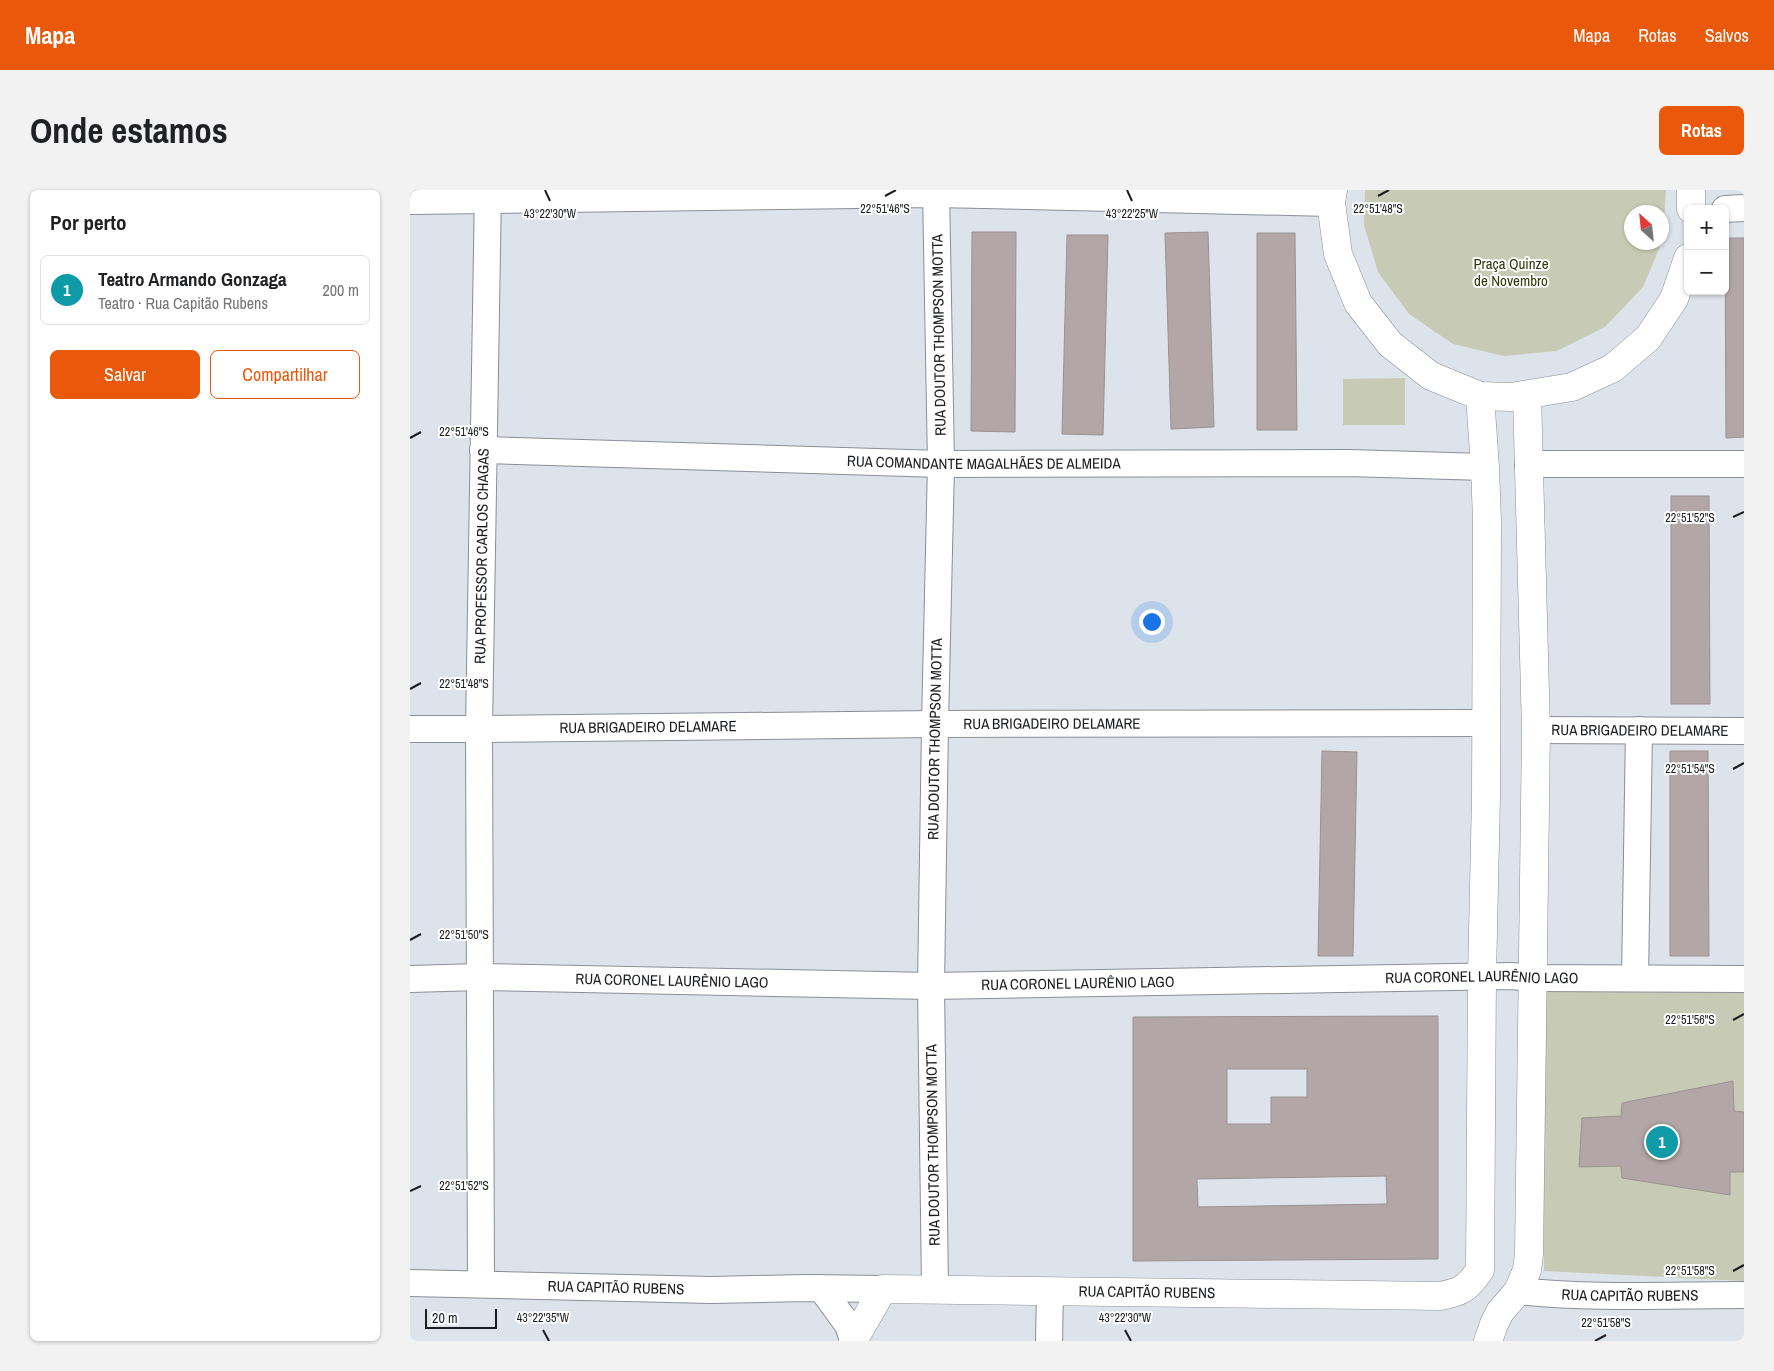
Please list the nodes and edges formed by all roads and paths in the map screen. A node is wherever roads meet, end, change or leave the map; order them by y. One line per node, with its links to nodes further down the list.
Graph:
1 (1691, 190): 6 (main road)
2 (936, 192): 3 (street); 4 (street); 13 (street, RUA DOUTOR THOMPSON MOTTA)
3 (489, 195): 5 (street); 12 (street, RUA PROFESSOR CARLOS CHAGAS)
4 (1332, 196): 11 (main road)
5 (410, 201)
6 (1691, 205)
7 (1744, 208): 8 (street)
8 (1729, 209)
9 (1684, 270): 10 (main road)
10 (1527, 395): 11 (main road); 14 (main road)
11 (1480, 396): 16 (main road)
12 (483, 450): 13 (street, RUA COMANDANTE MAGALHÃES DE ALMEIDA); 20 (street, RUA PROFESSOR CARLOS CHAGAS)
13 (941, 464): 16 (street, RUA COMANDANTE MAGALHÃES DE ALMEIDA); 18 (street, RUA DOUTOR THOMPSON MOTTA)
14 (1528, 464): 15 (street); 21 (main road)
15 (1744, 464)
16 (1486, 467): 17 (main road)
17 (1486, 723): 18 (street, RUA BRIGADEIRO DELAMARE); 25 (main road)
18 (935, 724): 20 (street, RUA BRIGADEIRO DELAMARE); 30 (street, RUA DOUTOR THOMPSON MOTTA)
19 (410, 728): 20 (street, RUA BRIGADEIRO DELAMARE)
20 (479, 730): 24 (street, RUA PROFESSOR CARLOS CHAGAS)
21 (1536, 730): 22 (street, RUA BRIGADEIRO DELAMARE); 26 (main road)
22 (1639, 730): 23 (street, RUA BRIGADEIRO DELAMARE); 27 (street)
23 (1744, 730)
24 (480, 977): 28 (street, RUA CORONEL LAURÊNIO LAGO); 30 (street, RUA CORONEL LAURÊNIO LAGO); 32 (street, RUA PROFESSOR CARLOS CHAGAS)
25 (1482, 977): 26 (street, RUA CORONEL LAURÊNIO LAGO); 30 (street, RUA CORONEL LAURÊNIO LAGO); 36 (main road, RUA CAPITÃO RUBENS)
26 (1532, 978): 27 (street, RUA CORONEL LAURÊNIO LAGO); 37 (main road)
27 (1636, 978): 29 (street, RUA CORONEL LAURÊNIO LAGO)
28 (410, 979)
29 (1744, 979)
30 (931, 986): 35 (street, RUA DOUTOR THOMPSON MOTTA)
31 (410, 1283): 32 (street, RUA CAPITÃO RUBENS)
32 (481, 1284): 33 (street, RUA CAPITÃO RUBENS)
33 (821, 1288): 34 (street, RUA CAPITÃO RUBENS); 39 (street)
34 (883, 1289): 35 (main road, RUA CAPITÃO RUBENS); 39 (main road)
35 (934, 1289): 36 (main road, RUA CAPITÃO RUBENS)
36 (1050, 1291): 40 (street)
37 (1518, 1291): 38 (street, RUA CAPITÃO RUBENS); 41 (main road)
38 (1744, 1295)
39 (853, 1341)
40 (1049, 1341)
41 (1488, 1341)

